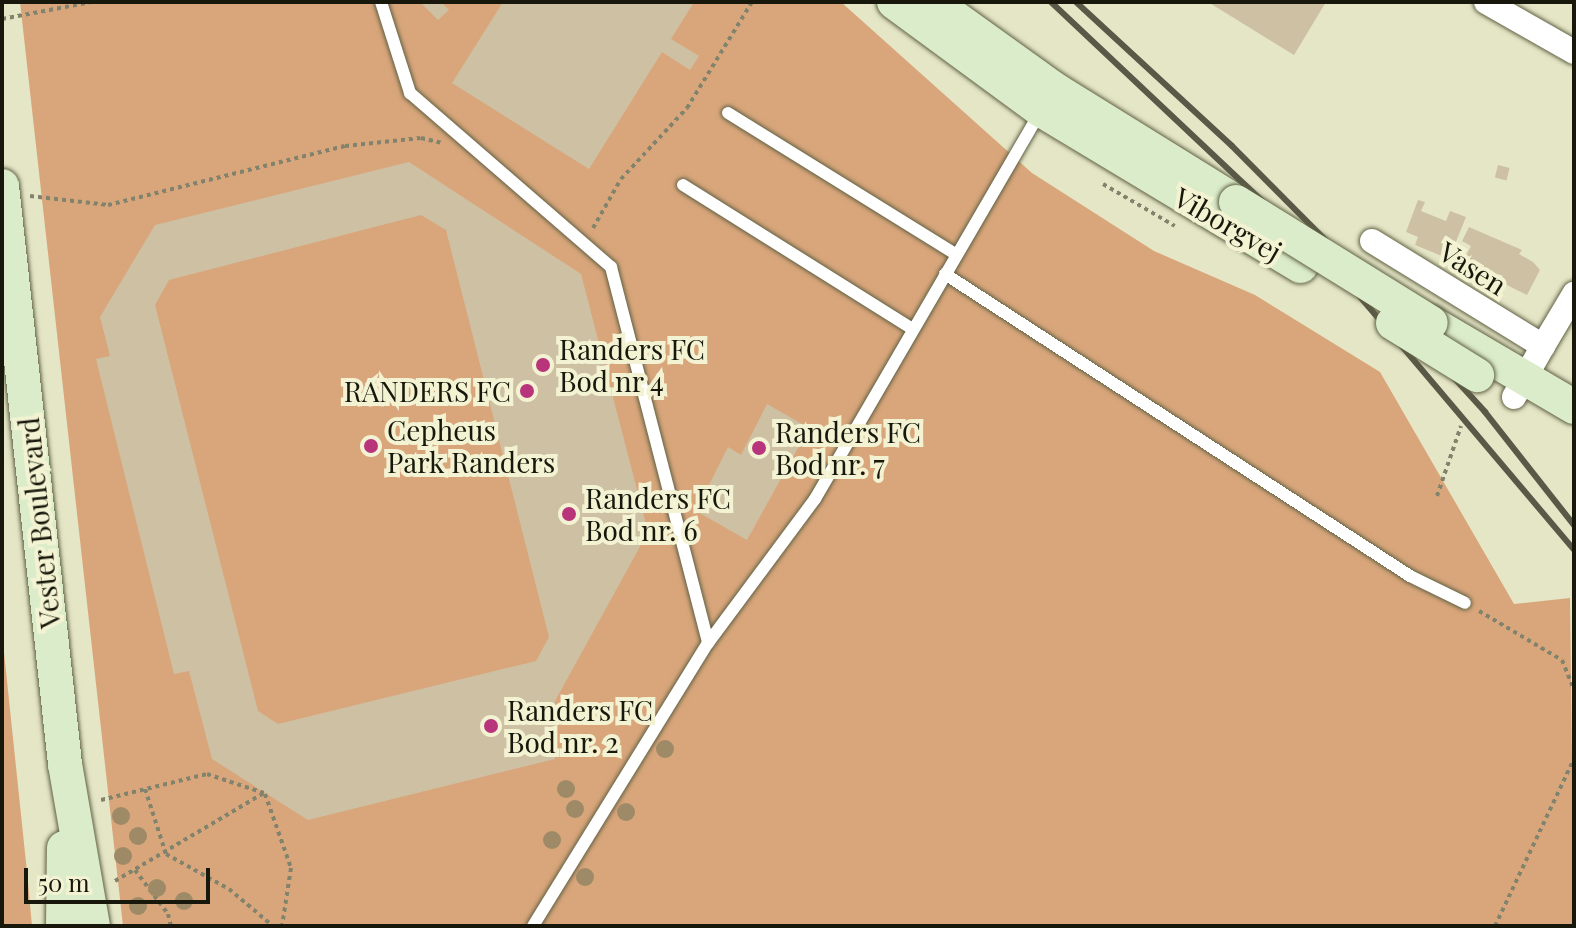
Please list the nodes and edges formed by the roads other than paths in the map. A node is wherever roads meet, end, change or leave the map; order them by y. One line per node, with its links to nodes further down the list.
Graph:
1 (381, 2): 20 (lane)
2 (894, 2): 6 (street, Viborgvej)
3 (933, 2): 6 (street, Viborgvej)
4 (1486, 2): 5 (street)
5 (1574, 52)
6 (1048, 100): 11 (lane); 16 (street, Viborgvej, bridge); 16 (street, Viborgvej, bridge)
7 (728, 113): 11 (lane)
8 (683, 185): 14 (lane)
9 (3, 202): 21 (street, Vester Boulevard)
10 (1372, 241): 15 (street, Vasen)
11 (957, 255): 12 (lane)
12 (945, 274): 14 (lane); 19 (lane)
13 (1574, 294): 15 (street)
14 (913, 329): 20 (lane)
15 (1543, 346): 16 (street)
16 (1519, 388): 17 (street, Viborgvej); 18 (street, Viborgvej)
17 (1574, 407)
18 (1574, 429)
19 (1465, 603)
20 (708, 643): 24 (lane)
21 (65, 764): 22 (street, Vester Boulevard); 23 (street, Vester Boulevard)
22 (63, 926)
23 (93, 926)
24 (533, 926)

